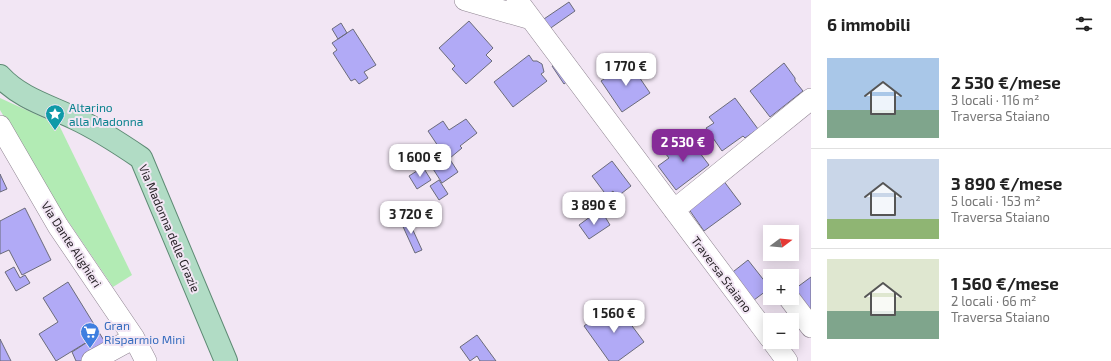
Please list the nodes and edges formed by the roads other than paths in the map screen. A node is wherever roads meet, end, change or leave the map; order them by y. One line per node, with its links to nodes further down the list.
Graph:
1 (465, 0): 3 (street)
2 (517, 0): 3 (street, Traversa Staiano)
3 (531, 19): 7 (street, Traversa Staiano)
4 (0, 76): 15 (main road, Via Madonna delle Grazie)
5 (811, 99): 7 (street)
6 (0, 126): 11 (street, Via Dante Alighieri)
7 (674, 210): 10 (street, Traversa Staiano)
8 (794, 305): 9 (street)
9 (811, 327)
10 (763, 329)
11 (134, 338): 13 (street); 14 (street, Via Dante Alighieri)
12 (778, 349): 16 (street)
13 (92, 361)
14 (146, 361)
15 (226, 361)
16 (787, 361)

